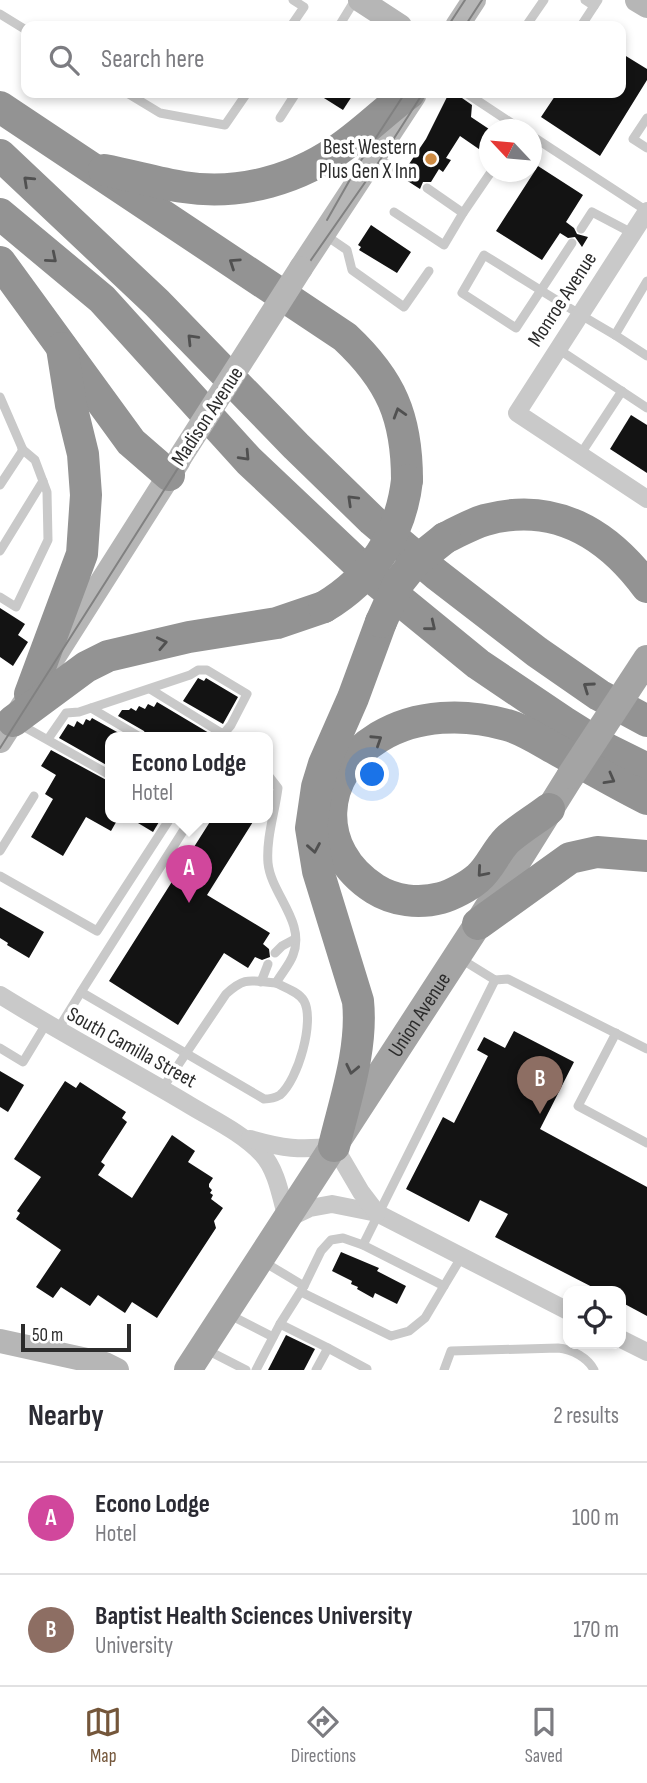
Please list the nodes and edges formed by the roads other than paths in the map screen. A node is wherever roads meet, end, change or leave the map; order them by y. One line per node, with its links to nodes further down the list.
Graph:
1 (293, 0): 10 (lane)
2 (358, 0): 11 (lane); 12 (street)
3 (474, 0): 13 (street)
4 (544, 0): 14 (lane)
5 (585, 0): 7 (lane)
6 (637, 0): 8 (street)
7 (596, 3): 15 (lane)
8 (647, 6)
9 (0, 14): 16 (lane)
10 (294, 21)
11 (342, 21)
12 (392, 21)
13 (460, 21)
14 (529, 21)
15 (585, 21)
16 (21, 27)
17 (135, 98): 18 (lane)
18 (244, 98)
19 (293, 98): 24 (lane)
20 (403, 98): 31 (highway)
21 (412, 98): 30 (street, Madison Avenue)
22 (474, 98): 26 (lane)
23 (0, 107): 31 (highway)
24 (280, 118)
25 (647, 118): 28 (lane)
26 (505, 119)
27 (542, 143): 35 (lane)
28 (647, 148)
29 (0, 155): 68 (highway, one-way to 29)
30 (374, 157): 32 (lane); 41 (street, Madison Avenue)
31 (89, 167): 69 (highway, one-way to 31, bridge)
32 (404, 173)
33 (484, 182): 37 (lane)
34 (427, 188): 37 (lane)
35 (647, 211): 40 (street, Monroe Avenue)
36 (394, 212): 37 (lane)
37 (463, 213)
38 (0, 215): 74 (highway, one-way to 74)
39 (581, 229): 40 (lane)
40 (632, 233): 47 (street, Monroe Avenue)
41 (324, 234): 44 (lane); 57 (street, Madison Avenue, bridge)
42 (572, 243): 46 (lane)
43 (0, 262): 49 (highway)
44 (429, 271)
45 (647, 281): 48 (lane)
46 (541, 290): 46 (lane); 47 (lane)
47 (579, 315): 48 (lane); 50 (street, Monroe Avenue)
48 (615, 335): 51 (lane)
49 (62, 348): 57 (highway); 66 (highway)
50 (558, 349): 52 (lane); 56 (street, Monroe Avenue)
51 (647, 356)
52 (622, 391): 54 (lane); 56 (lane)
53 (0, 397): 55 (lane)
54 (647, 408)
55 (22, 449): 58 (lane); 59 (lane)
56 (580, 455): 60 (street)
57 (175, 466): 66 (street, Madison Avenue)
58 (43, 481): 61 (lane); 63 (lane)
59 (0, 485)
60 (647, 499)
61 (0, 551)
62 (647, 587): 105 (highway, one-way to 105, bridge)
63 (0, 597)
64 (647, 659): 79 (main road, Union Avenue, bridge)
65 (150, 689): 67 (lane); 71 (lane); 72 (lane)
66 (30, 694): 69 (street, Madison Avenue)
67 (91, 708): 70 (lane); 73 (lane)
68 (647, 721)
69 (4, 732): 73 (lane)
70 (132, 732)
71 (217, 732)
72 (224, 732)
73 (48, 739): 75 (lane)
74 (647, 769)
75 (105, 772)
76 (273, 782): 80 (lane)
77 (33, 796): 84 (lane)
78 (647, 799): 79 (highway, one-way to 78)
79 (550, 809): 87 (main road, Union Avenue)
80 (273, 818)
81 (167, 823): 86 (lane)
82 (188, 823): 95 (lane)
83 (272, 823): 88 (lane)
84 (0, 851)
85 (647, 856): 87 (highway)
86 (0, 876)
87 (478, 924): 90 (main road, Union Avenue)
88 (295, 939): 89 (lane); 94 (lane)
89 (275, 953)
90 (456, 957): 92 (lane); 105 (main road, Union Avenue)
91 (268, 964): 93 (lane)
92 (495, 980): 98 (lane); 106 (lane)
93 (261, 982): 94 (lane); 101 (lane)
94 (276, 983): 101 (lane)
95 (81, 992): 97 (lane); 101 (lane)
96 (0, 995): 97 (street, South Camilla Street)
97 (52, 1028): 99 (lane); 102 (street, South Camilla Street)
98 (616, 1033): 100 (lane); 104 (lane)
99 (0, 1048)
100 (647, 1049)
101 (185, 1054): 102 (lane)
102 (162, 1089): 103 (street, South Camilla Street)
103 (243, 1137): 105 (street, South Camilla Street); 107 (street, South Camilla Street)
104 (647, 1143)
105 (334, 1146): 106 (street); 107 (main road, Union Avenue)
106 (377, 1213): 107 (street); 108 (lane); 109 (street)
107 (287, 1219): 110 (main road, Union Avenue)
108 (363, 1245): 111 (lane); 112 (lane)
109 (462, 1256): 111 (lane); 113 (street)
110 (259, 1259): 112 (lane); 114 (main road, Union Avenue)
111 (444, 1286): 112 (lane)
112 (303, 1289): 115 (lane)
113 (563, 1308)
114 (225, 1312): 116 (lane); 121 (main road, Union Avenue)
115 (280, 1324): 116 (lane); 119 (lane)
116 (273, 1337): 125 (lane)
117 (0, 1341): 123 (street)
118 (626, 1342): 120 (street)
119 (328, 1348): 122 (lane); 126 (lane)
120 (647, 1352)
121 (195, 1359): 124 (lane)
122 (367, 1369)
123 (117, 1370)
124 (246, 1370)
125 (256, 1370)
126 (316, 1370)
127 (444, 1370): 128 (lane)
128 (594, 1370)

